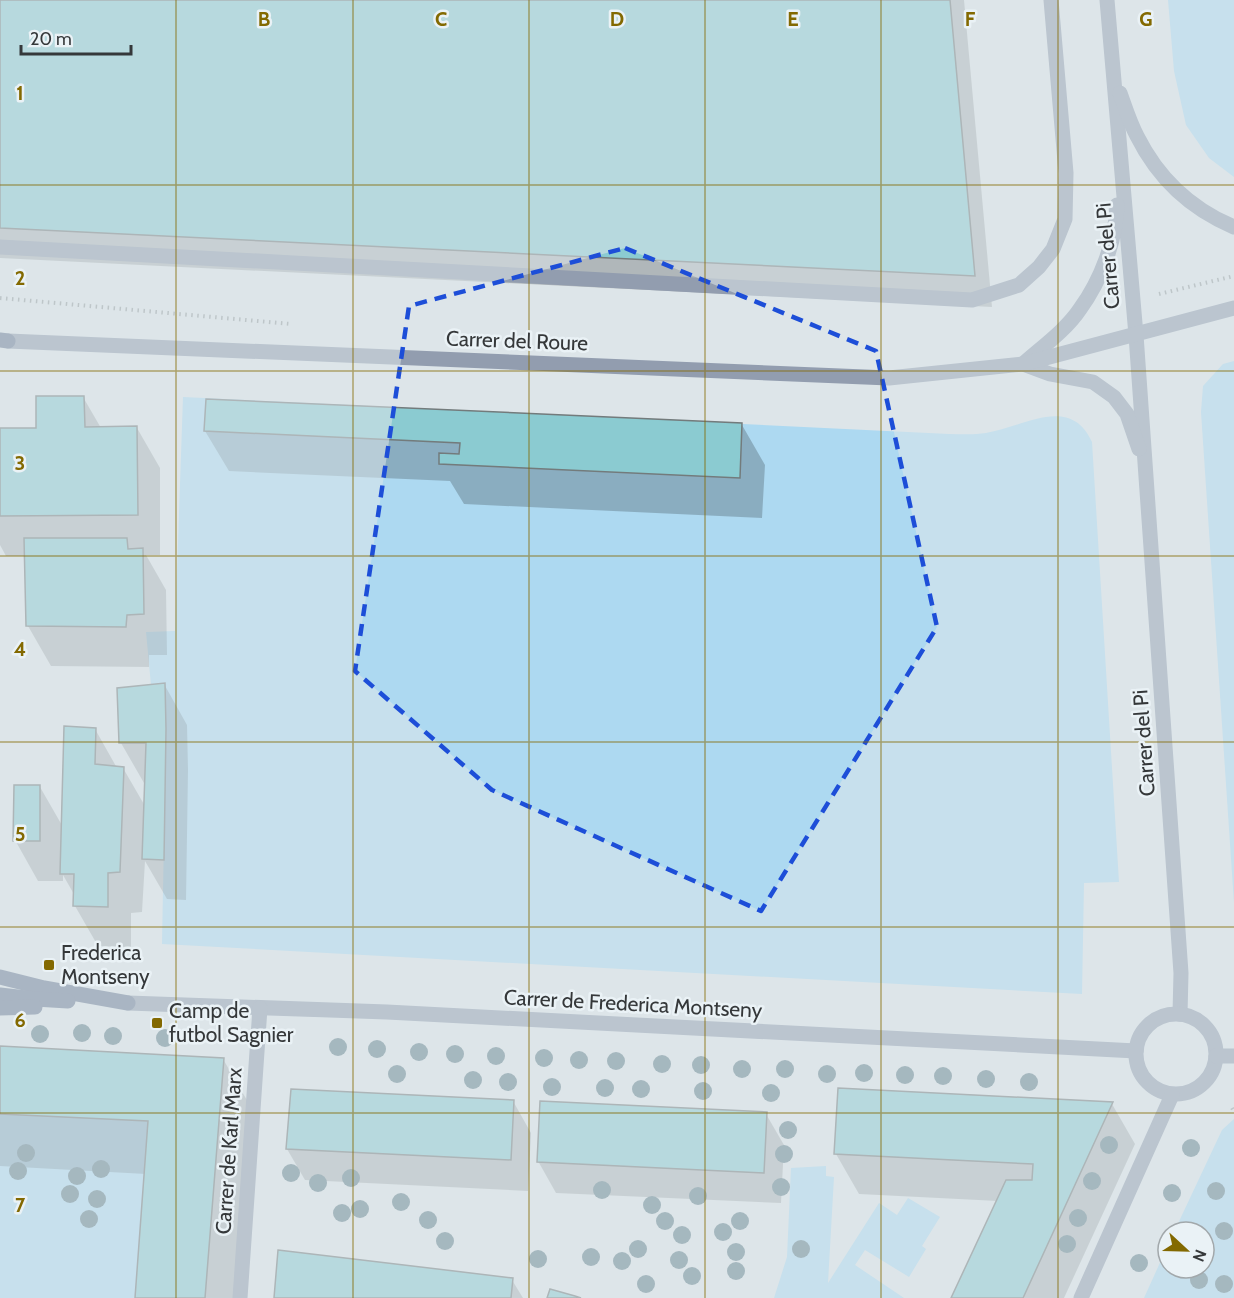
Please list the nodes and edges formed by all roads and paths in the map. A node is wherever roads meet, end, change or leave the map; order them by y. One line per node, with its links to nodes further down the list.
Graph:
1 (1051, 0): 6 (street)
2 (1107, 0): 3 (street, Carrer del Pi)
3 (1113, 74): 4 (street, Carrer del Pi); 5 (street, Carrer del Pi)
4 (1119, 148): 9 (street, Carrer del Pi); 14 (street)
5 (1234, 227)
6 (0, 247)
7 (1234, 276): 9 (path)
8 (0, 298): 11 (path)
9 (1133, 300): 12 (street, Carrer del Pi)
10 (1234, 308): 12 (street, Carrer del Roure)
11 (299, 324)
12 (1136, 335): 14 (street, Carrer del Roure); 15 (street, Carrer del Pi)
13 (4, 340): 14 (street, Carrer del Roure)
14 (1023, 364): 15 (street, Carrer del Pi)
15 (1146, 469): 21 (street, Carrer del Pi)
16 (0, 977): 18 (main road)
17 (0, 994): 18 (main road)
18 (128, 1003): 19 (main road); 20 (street, Carrer de Frederica Montseny)
19 (0, 1008)
20 (260, 1008): 22 (street, Carrer de Frederica Montseny); 26 (street, Carrer de Karl Marx)
21 (1180, 1014): 22 (street); 23 (street)
22 (1136, 1051): 25 (street)
23 (1216, 1056): 24 (street); 25 (street)
24 (1234, 1056)
25 (1172, 1095): 27 (street)
26 (240, 1298)
27 (1081, 1298)

